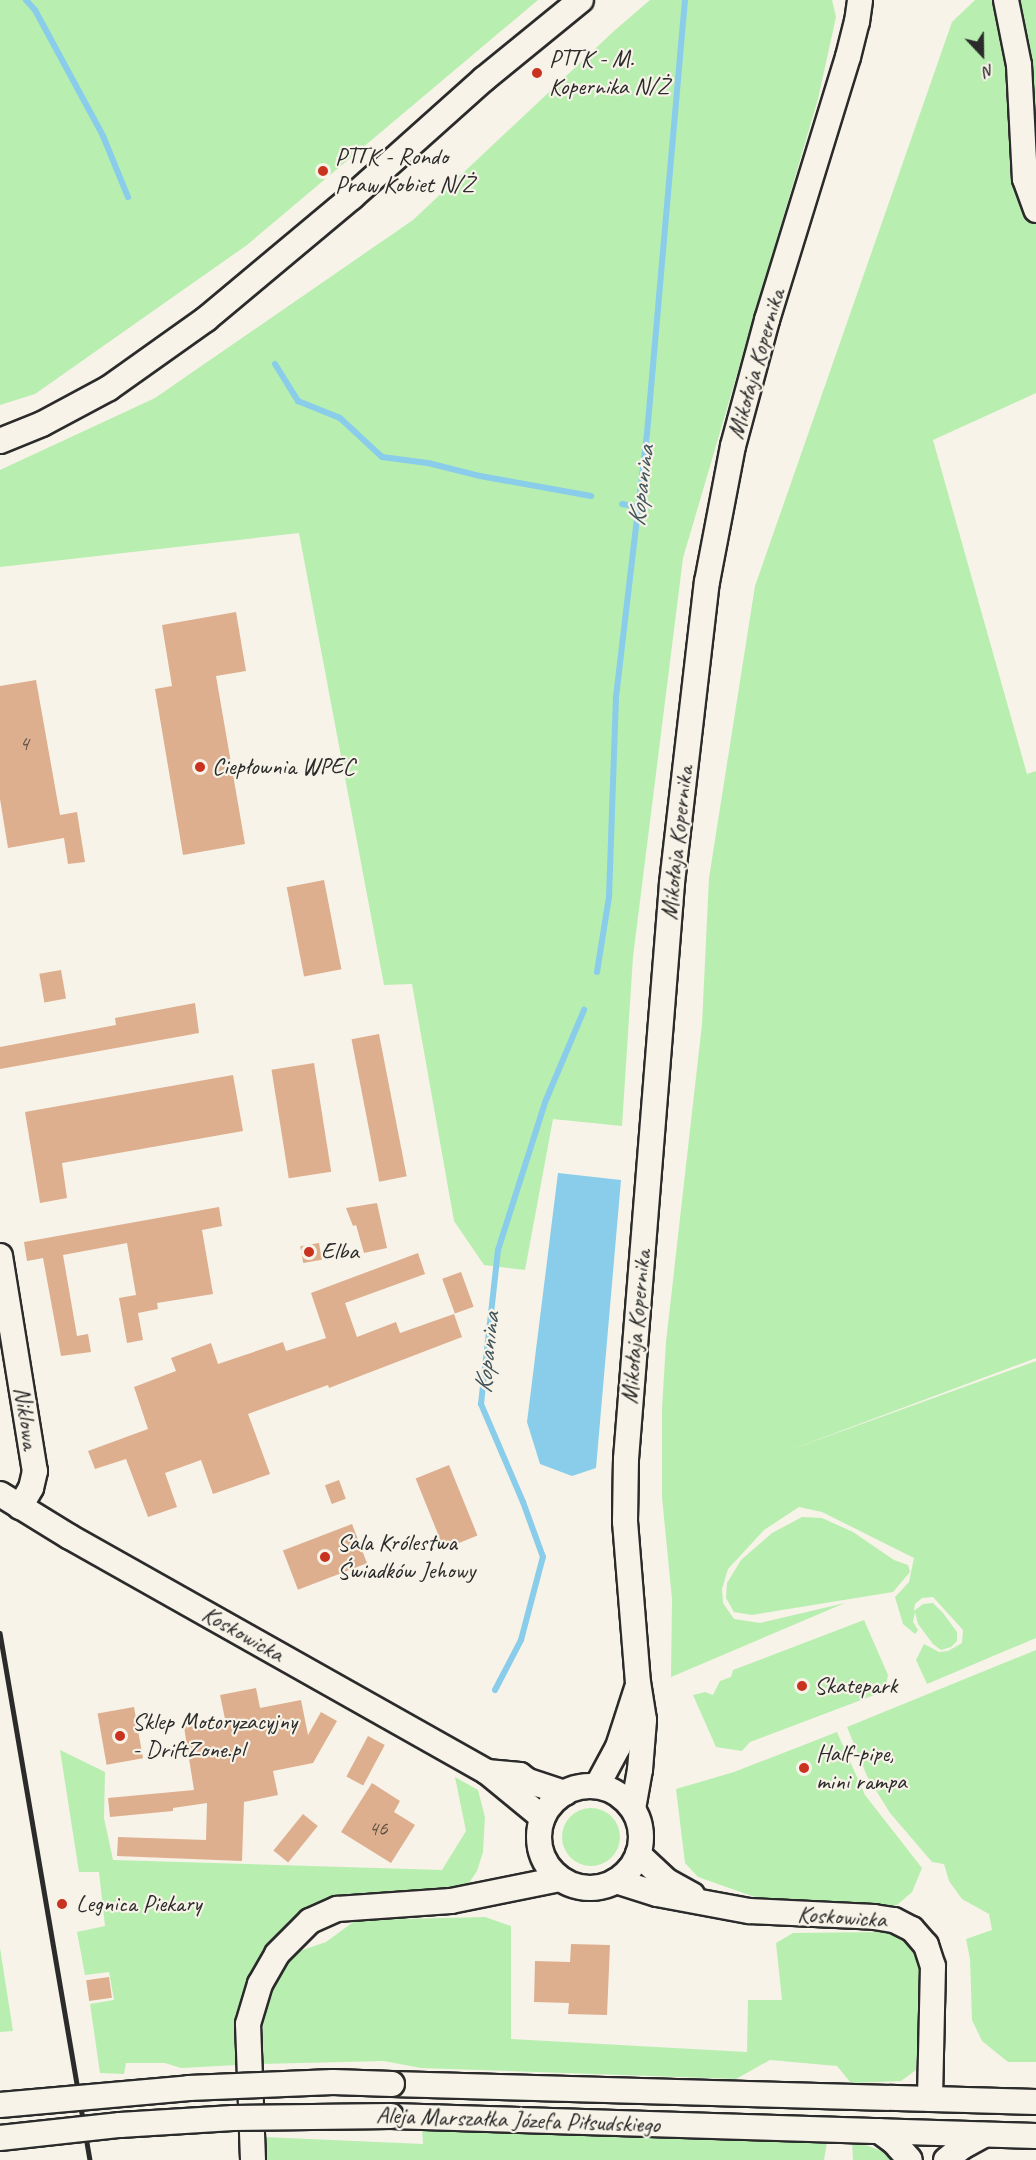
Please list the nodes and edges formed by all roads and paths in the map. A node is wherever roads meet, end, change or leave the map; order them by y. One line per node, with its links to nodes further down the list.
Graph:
1 (581, 0): 6 (street)
2 (876, 0): 4 (street, Mikołaja Kopernika)
3 (1004, 2): 5 (street)
4 (858, 11): 10 (street, Mikołaja Kopernika)
5 (1036, 210)
6 (0, 441)
7 (0, 1256): 9 (street, Niklowa)
8 (0, 1494): 9 (street, Koskowicka)
9 (20, 1507): 11 (street, Koskowicka)
10 (638, 1683): 12 (street, Mikołaja Kopernika); 14 (street, Mikołaja Kopernika)
11 (487, 1772): 13 (street, Koskowicka); 15 (street, Koskowicka)
12 (597, 1786): 13 (street); 14 (street)
13 (565, 1793): 15 (street)
14 (633, 1809): 17 (street)
15 (543, 1818): 16 (street)
16 (541, 1851): 18 (street); 20 (street)
17 (638, 1854): 19 (street); 21 (street, Koskowicka)
18 (560, 1879): 19 (street); 20 (street)
19 (616, 1881): 21 (street, Koskowicka)
20 (473, 1897): 29 (street)
21 (702, 1900): 22 (street, Koskowicka)
22 (930, 2099): 23 (street, Aleja Marszałka Józefa Piłsudskiego); 24 (street, Aleja Marszałka Józefa Piłsudskiego, bridge)
23 (1036, 2102)
24 (0, 2105)
25 (879, 2131): 26 (street, Aleja Marszałka Józefa Piłsudskiego); 28 (street, Aleja Marszałka Józefa Piłsudskiego, bridge); 30 (street)
26 (984, 2135): 27 (street, Aleja Marszałka Józefa Piłsudskiego); 31 (street)
27 (1036, 2136)
28 (0, 2138)
29 (253, 2160)
30 (910, 2160)
31 (946, 2160)

